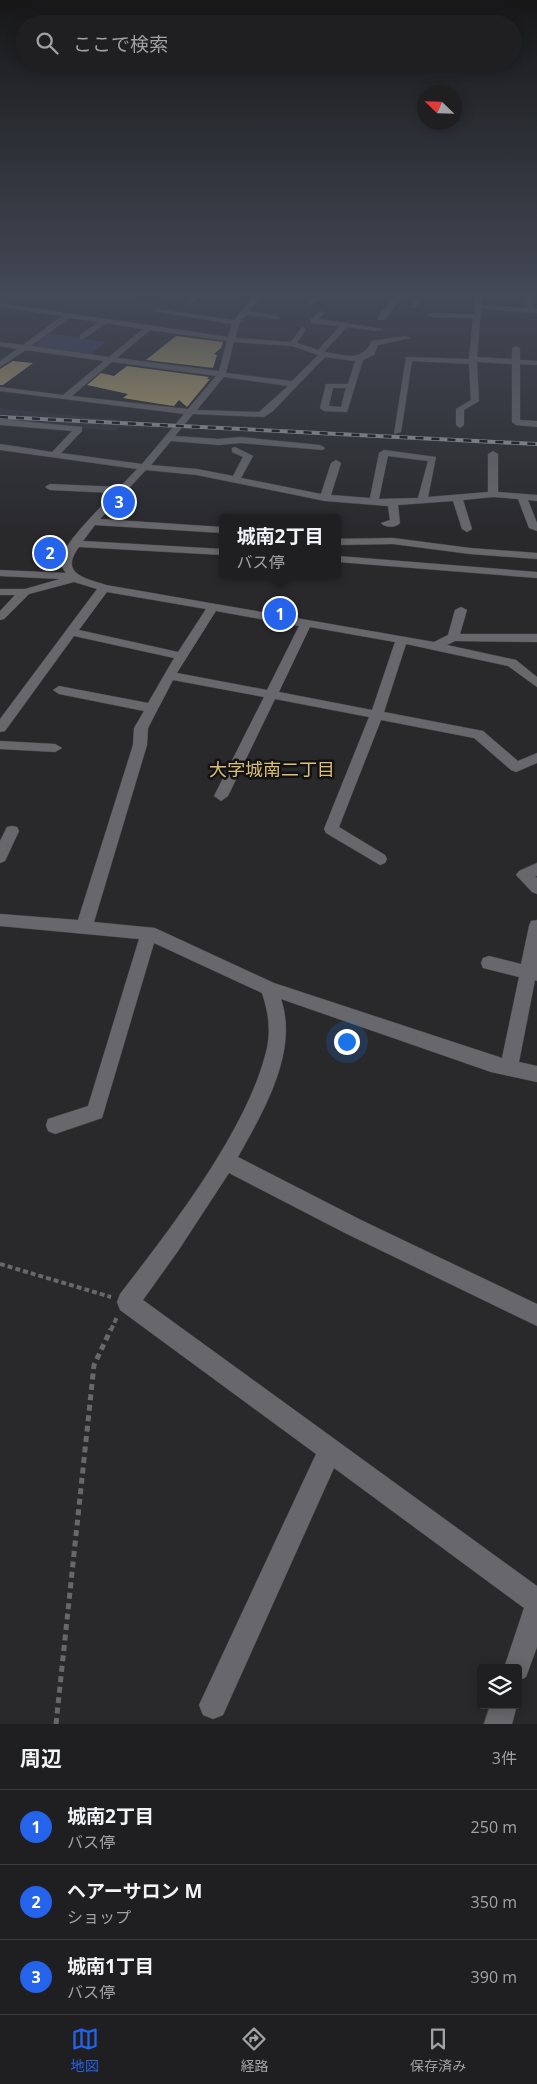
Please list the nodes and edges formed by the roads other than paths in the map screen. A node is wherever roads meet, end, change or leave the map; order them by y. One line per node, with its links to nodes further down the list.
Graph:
1 (94, 373): 12 (street)
2 (218, 373): 8 (street)
3 (303, 373): 9 (street)
4 (355, 373): 10 (street)
5 (407, 373): 17 (street)
6 (474, 373): 16 (street)
7 (515, 373): 15 (street)
8 (222, 374): 9 (street); 13 (street)
9 (293, 384): 13 (street)
10 (351, 386)
11 (0, 389): 12 (street)
12 (65, 397): 13 (street)
13 (191, 412): 18 (street)
14 (0, 422): 23 (street)
15 (537, 424)
16 (460, 425)
17 (397, 432)
18 (170, 438): 20 (street); 25 (street)
19 (0, 447): 23 (street)
20 (320, 448)
21 (235, 450): 26 (street)
22 (493, 454): 29 (street)
23 (54, 455): 25 (street)
24 (336, 463): 32 (street)
25 (144, 467): 26 (street); 28 (street)
26 (236, 479): 32 (street)
27 (50, 487): 28 (street)
28 (123, 490): 37 (street)
29 (493, 494): 30 (street); 31 (street)
30 (458, 497): 34 (street); 40 (street)
31 (522, 497): 33 (street); 39 (street)
32 (324, 498): 35 (street)
33 (537, 498)
34 (422, 501): 35 (street); 36 (street)
35 (374, 502): 36 (street)
36 (393, 503): 38 (street)
37 (92, 522): 41 (street); 43 (street)
38 (386, 523)
39 (537, 528)
40 (466, 529)
41 (219, 530)
42 (341, 542): 45 (street)
43 (75, 544): 44 (street); 49 (street)
44 (219, 552)
45 (537, 556)
46 (341, 559): 48 (street)
47 (0, 573): 49 (street)
48 (537, 575)
49 (74, 578): 50 (street); 52 (street)
50 (104, 588): 53 (street); 57 (street)
51 (0, 592): 52 (street)
52 (25, 592): 55 (street)
53 (213, 607): 56 (street); 62 (street)
54 (461, 610): 58 (street)
55 (0, 617)
56 (306, 624): 60 (street); 66 (street)
57 (71, 632): 62 (street); 69 (street)
58 (453, 637): 59 (street); 61 (street)
59 (537, 638)
60 (401, 641): 61 (street); 68 (street)
61 (436, 646): 64 (street)
62 (182, 656): 63 (street)
63 (169, 675): 66 (street); 67 (street)
64 (537, 683)
65 (59, 690): 67 (street)
66 (271, 695): 68 (street); 73 (street)
67 (150, 708): 81 (street)
68 (376, 716): 72 (street); 76 (street)
69 (0, 728)
70 (0, 745): 71 (street)
71 (54, 748)
72 (537, 758)
73 (221, 796)
74 (12, 831): 75 (street)
75 (0, 857)
76 (380, 859)
77 (537, 869): 78 (street)
78 (537, 888)
79 (0, 920): 81 (street)
80 (537, 926): 84 (street)
81 (84, 928): 82 (street)
82 (149, 933): 85 (street); 88 (street)
83 (489, 962): 84 (street)
84 (533, 973): 86 (street)
85 (269, 988): 86 (street); 89 (street)
86 (510, 1067): 87 (street)
87 (537, 1074)
88 (55, 1125)
89 (226, 1161): 90 (street); 91 (street)
90 (537, 1315)
91 (330, 1450): 92 (street); 95 (street)
92 (537, 1602)
93 (537, 1606): 94 (street)
94 (518, 1664)
95 (213, 1705)
96 (503, 1709): 97 (street)
97 (498, 1724)

